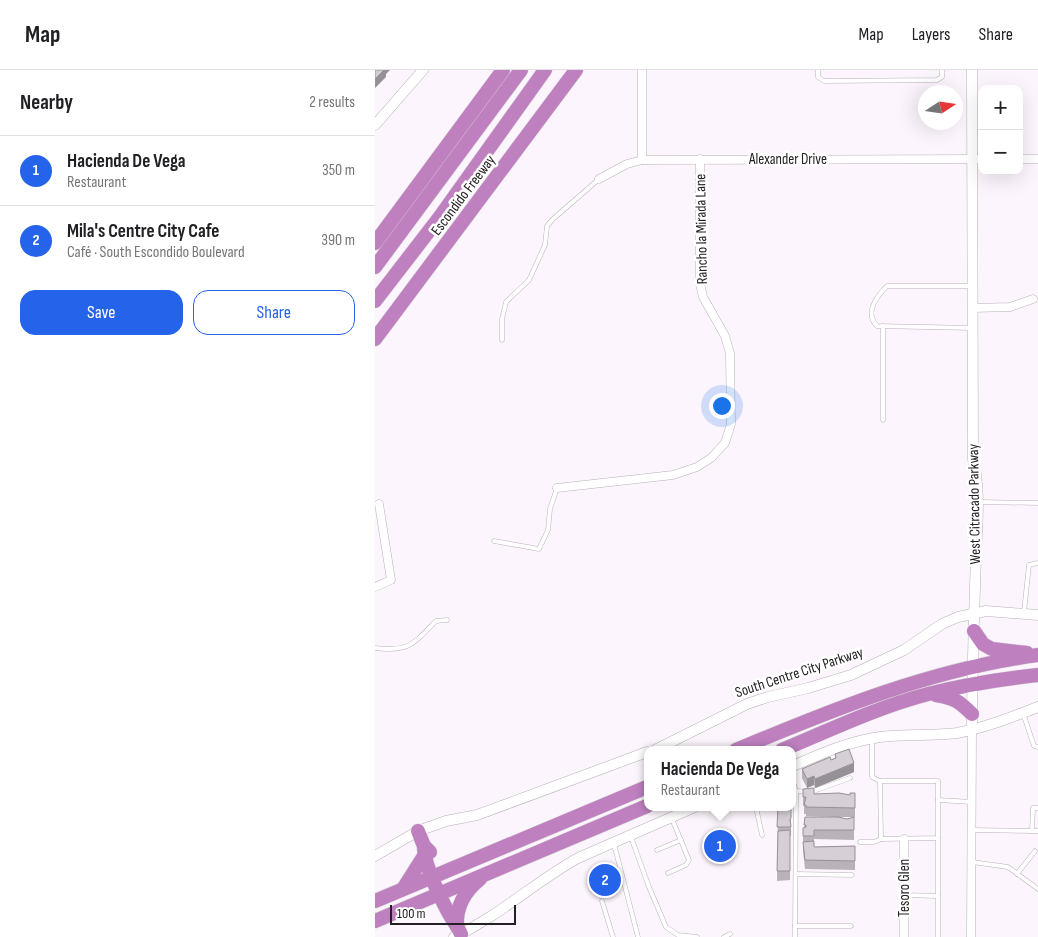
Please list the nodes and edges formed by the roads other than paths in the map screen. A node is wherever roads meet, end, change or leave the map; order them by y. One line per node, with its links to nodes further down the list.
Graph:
1 (423, 70): 10 (street)
2 (503, 70): 17 (highway)
3 (521, 70): 18 (highway)
4 (545, 70): 21 (highway)
5 (576, 70): 25 (highway, Escondido Freeway)
6 (642, 70): 15 (street)
7 (818, 70): 8 (lane)
8 (942, 70)
9 (972, 70): 12 (street, West Citracado Parkway)
10 (375, 125)
11 (700, 158): 12 (street, Alexander Drive); 15 (street, Alexander Drive); 28 (street, Rancho la Mirada Lane)
12 (977, 159): 19 (street, West Citracado Parkway)
13 (1023, 159): 14 (street)
14 (1038, 159)
15 (642, 160): 16 (street, Alexander Drive)
16 (599, 179): 26 (lane)
17 (375, 243)
18 (375, 267)
19 (973, 286): 22 (street, West Citracado Parkway); 23 (lane)
20 (1033, 299): 22 (street)
21 (375, 301)
22 (973, 308): 24 (street, West Citracado Parkway)
23 (883, 326): 24 (lane); 27 (lane)
24 (973, 328): 29 (street, West Citracado Parkway)
25 (375, 339)
26 (502, 340)
27 (883, 420)
28 (557, 488): 32 (lane)
29 (977, 502): 30 (lane); 35 (street, West Citracado Parkway)
30 (1038, 503)
31 (379, 504): 34 (street)
32 (494, 541)
33 (1038, 562): 36 (lane)
34 (375, 587)
35 (975, 612): 36 (street, South Centre City Parkway); 39 (street, West Citracado Parkway); 51 (street, South Centre City Parkway)
36 (1023, 614): 37 (street, South Centre City Parkway)
37 (1038, 615)
38 (447, 620): 40 (lane)
39 (974, 631): 41 (highway); 42 (street, West Citracado Parkway)
40 (375, 648)
41 (1038, 655): 42 (highway)
42 (972, 667): 44 (street, West Citracado Parkway); 52 (highway)
43 (1038, 674): 44 (highway)
44 (972, 684): 45 (highway); 48 (street, West Citracado Parkway)
45 (927, 694): 48 (highway); 53 (highway)
46 (1038, 707): 47 (street)
47 (1023, 713): 49 (street); 54 (lane)
48 (972, 714): 49 (street, West Citracado Parkway)
49 (972, 729): 50 (street); 62 (street, West Citracado Parkway)
50 (872, 738): 56 (street); 58 (lane)
51 (663, 746)
52 (746, 746)
53 (792, 746)
54 (1038, 747)
55 (644, 753): 71 (street)
56 (796, 765)
57 (850, 778): 60 (lane)
58 (880, 781): 61 (lane); 79 (lane)
59 (644, 787): 91 (highway)
60 (796, 791): 68 (lane)
61 (938, 800): 62 (lane); 76 (lane)
62 (972, 802): 70 (street, West Citracado Parkway)
63 (644, 807): 88 (highway)
64 (1038, 808): 72 (lane)
65 (685, 811): 67 (street)
66 (757, 811): 75 (lane)
67 (671, 817): 74 (street); 78 (lane)
68 (796, 821): 69 (lane); 89 (lane)
69 (805, 822)
70 (972, 830): 72 (lane); 86 (street, West Citracado Parkway)
71 (418, 831): 83 (highway); 85 (street)
72 (1032, 831): 73 (lane)
73 (1038, 831)
74 (630, 834): 80 (street); 107 (lane)
75 (762, 835)
76 (938, 838): 77 (lane); 97 (lane)
77 (904, 839): 79 (lane); 96 (street, Tesoro Glen)
78 (681, 840): 82 (lane); 87 (lane)
79 (881, 840): 81 (lane)
80 (613, 842): 103 (street); 106 (lane)
81 (860, 842)
82 (657, 850)
83 (425, 851): 91 (highway); 93 (highway)
84 (1035, 851): 90 (lane)
85 (375, 856)
86 (972, 862): 90 (lane); 112 (street, West Citracado Parkway)
87 (668, 873)
88 (487, 874): 95 (highway); 103 (highway)
89 (796, 874): 92 (lane); 101 (lane)
90 (1017, 874): 94 (lane)
91 (436, 875): 93 (highway); 95 (highway)
92 (851, 875)
93 (403, 889): 98 (highway)
94 (1038, 889)
95 (443, 892): 100 (highway); 103 (highway)
96 (904, 895): 97 (lane); 110 (street, Tesoro Glen)
97 (938, 896): 111 (lane)
98 (375, 901)
99 (602, 901): 105 (lane)
100 (375, 920)
101 (795, 926): 102 (lane); 109 (lane)
102 (851, 926)
103 (457, 932)
104 (730, 934): 108 (lane)
105 (613, 937)
106 (638, 937)
107 (697, 937)
108 (724, 937)
109 (795, 937)
110 (904, 937)
111 (938, 937)
112 (971, 937)

